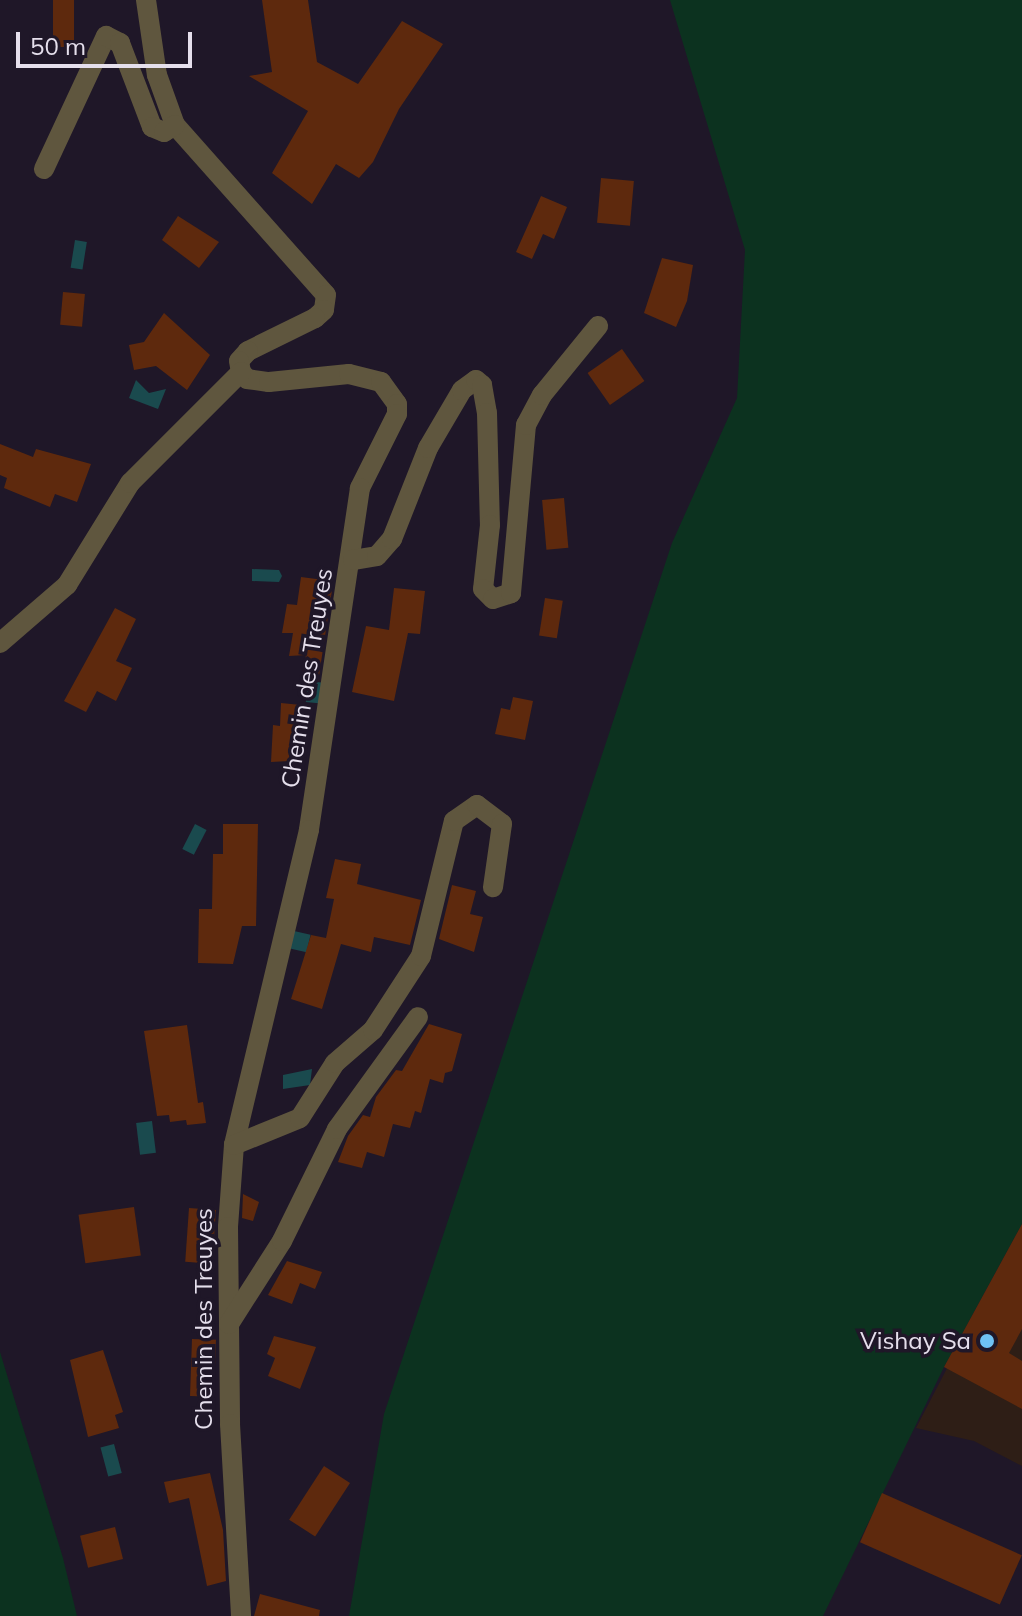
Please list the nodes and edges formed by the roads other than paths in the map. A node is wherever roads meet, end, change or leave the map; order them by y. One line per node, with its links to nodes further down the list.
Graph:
1 (146, 0): 2 (street)
2 (175, 125): 3 (street); 5 (street)
3 (44, 169)
4 (598, 326): 6 (street)
5 (241, 372): 6 (street, Chemin des Treuyes); 7 (street)
6 (353, 560): 10 (street, Chemin des Treuyes)
7 (0, 643)
8 (493, 887): 10 (street)
9 (418, 1017): 11 (street)
10 (234, 1145): 11 (street, Chemin des Treuyes)
11 (229, 1324): 12 (street, Chemin des Treuyes)
12 (241, 1616)

